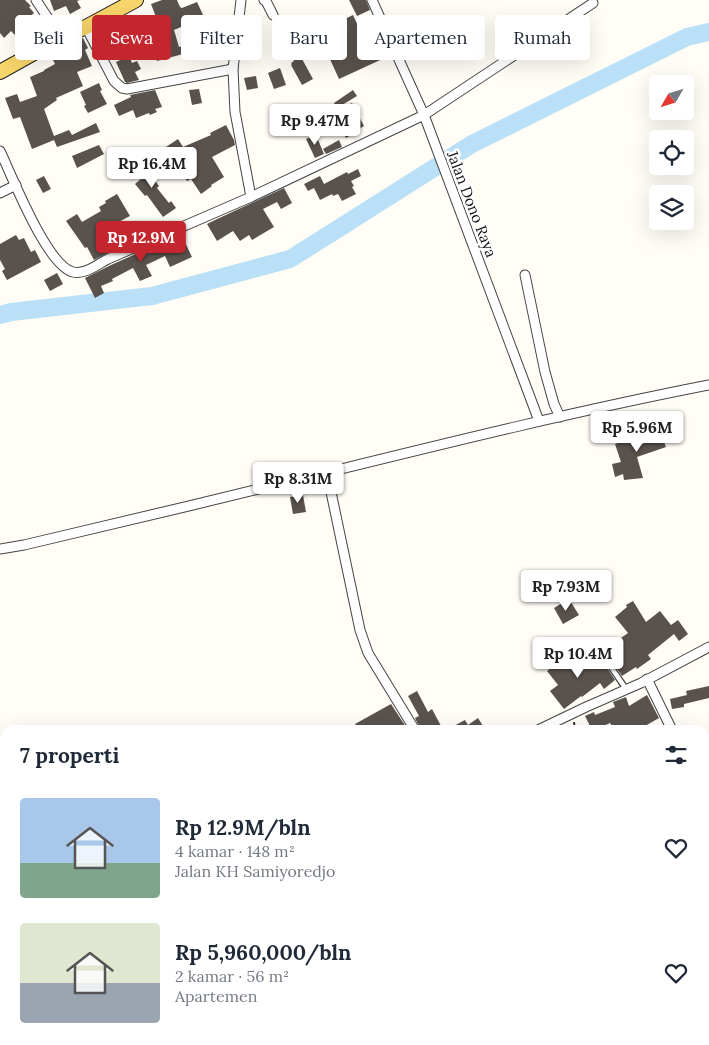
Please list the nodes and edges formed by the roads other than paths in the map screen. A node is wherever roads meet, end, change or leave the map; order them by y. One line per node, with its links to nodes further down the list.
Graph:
1 (36, 0): 7 (street)
2 (136, 0): 9 (main road)
3 (241, 0): 12 (street)
4 (264, 0): 8 (street)
5 (372, 0): 14 (street, Jalan Dono Raya)
6 (593, 3): 14 (street)
7 (46, 15)
8 (273, 15)
9 (86, 27): 10 (main road); 12 (street)
10 (82, 29)
11 (22, 60): 13 (main road)
12 (233, 69): 18 (street)
13 (0, 72)
14 (424, 115): 18 (street); 22 (street, Jalan Dono Raya)
15 (0, 151): 16 (street)
16 (16, 185): 17 (street); 18 (street)
17 (0, 193)
18 (251, 197)
19 (525, 275): 21 (street)
20 (709, 385): 21 (street)
21 (560, 416): 22 (street)
22 (539, 421): 23 (street)
23 (327, 473): 24 (street); 29 (street)
24 (0, 549)
25 (709, 647): 27 (street)
26 (598, 648): 28 (lane)
27 (647, 679): 28 (street); 31 (street)
28 (626, 689): 30 (street)
29 (411, 725)
30 (548, 725)
31 (670, 725)

